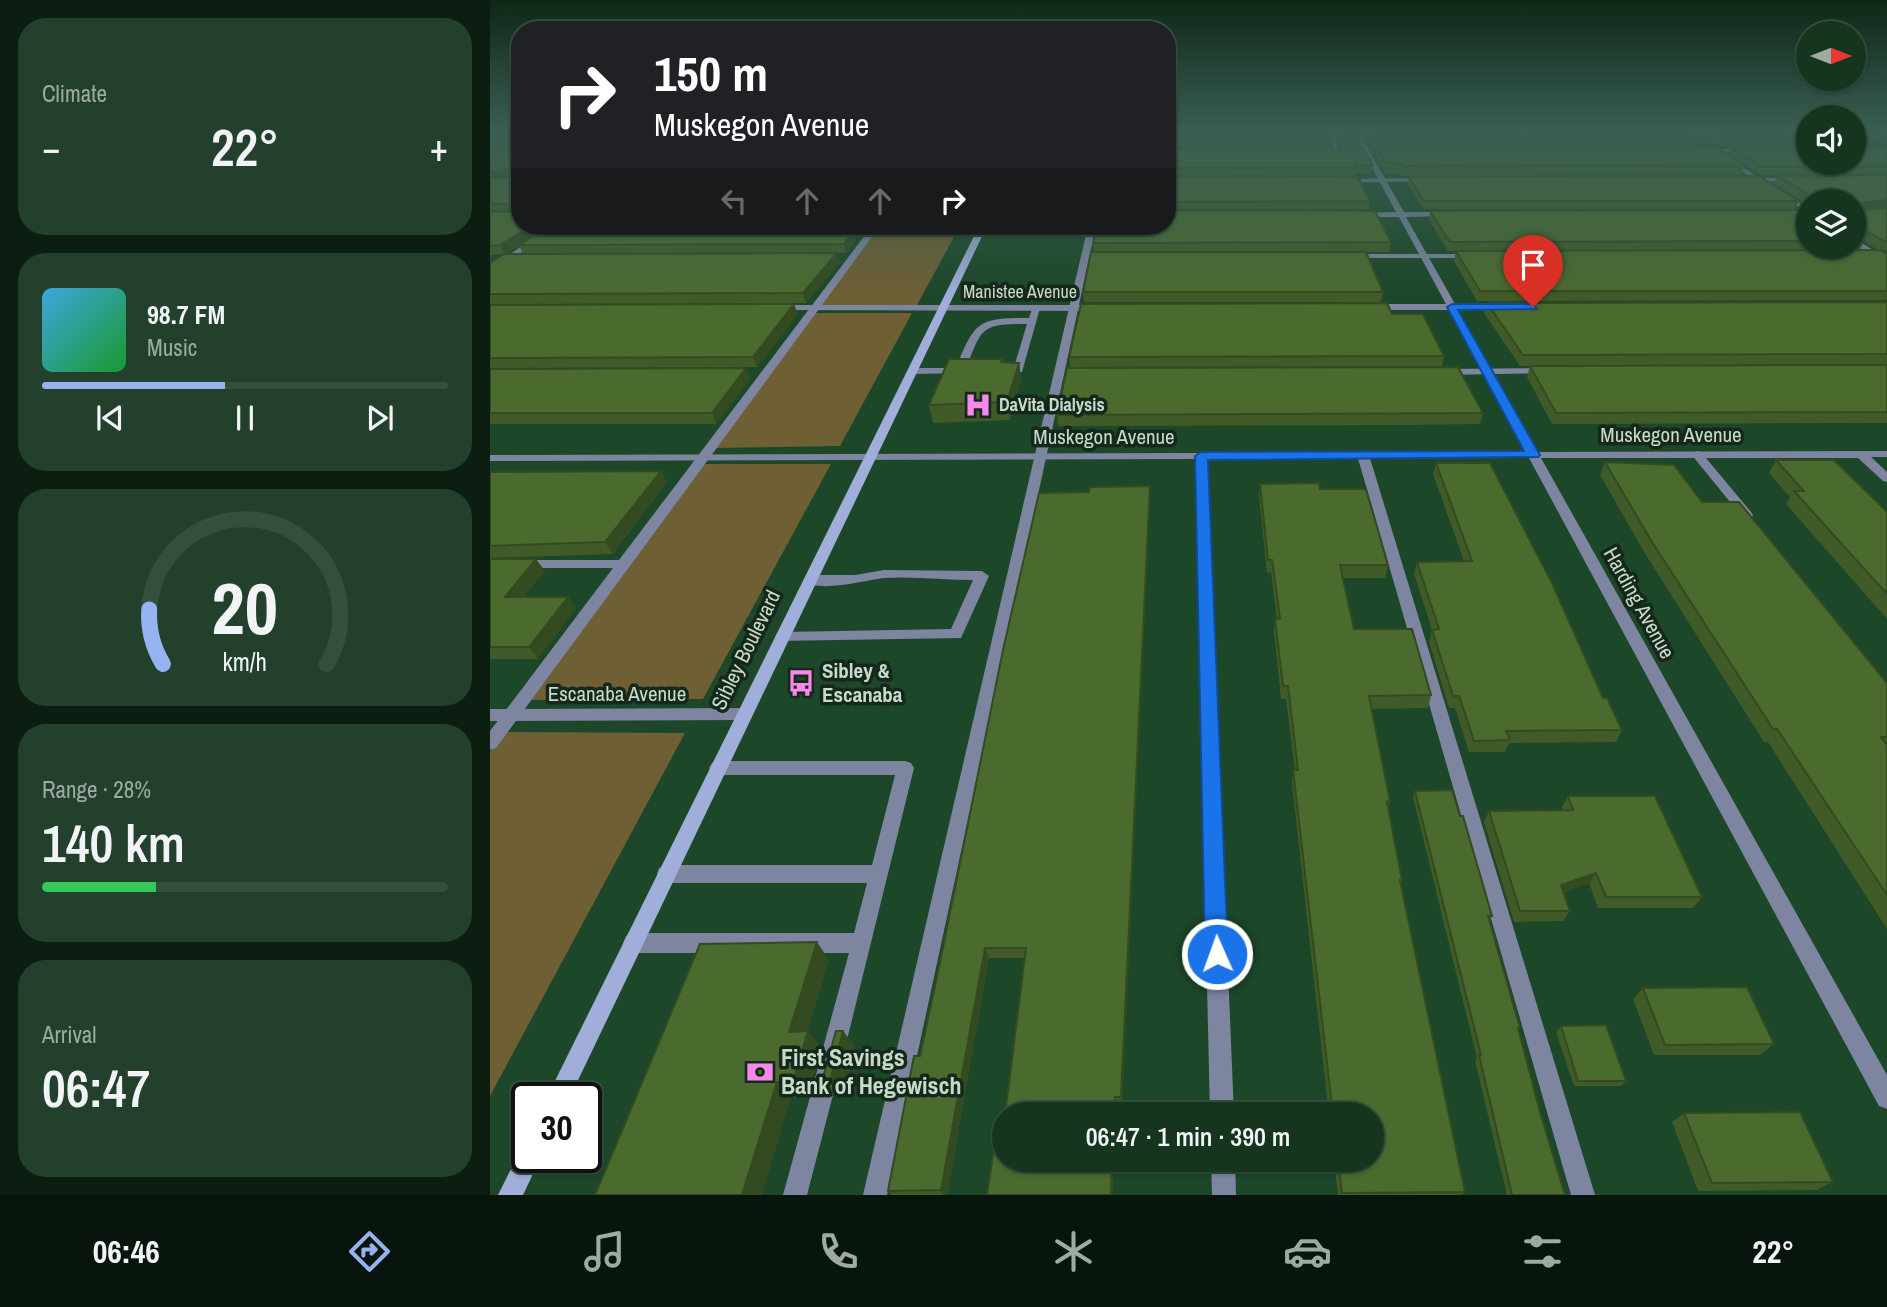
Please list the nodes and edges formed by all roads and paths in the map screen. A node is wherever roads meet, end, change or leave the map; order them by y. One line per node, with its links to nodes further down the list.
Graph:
1 (1384, 185): 4 (street, Harding Avenue)
2 (1765, 185): 3 (street)
3 (1796, 204)
4 (1401, 214): 5 (street); 6 (street); 16 (street, Harding Avenue)
5 (1455, 214)
6 (1346, 215)
7 (544, 235): 19 (street)
8 (869, 235): 22 (street)
9 (978, 235): 29 (main road, Sibley Boulevard)
10 (1092, 235): 31 (street)
11 (1866, 248): 13 (street)
12 (1866, 255): 13 (street)
13 (1876, 255): 14 (street); 23 (street)
14 (1887, 255)
15 (1342, 256): 16 (street)
16 (1424, 256): 17 (street); 26 (street, Harding Avenue)
17 (1478, 256)
18 (490, 258): 19 (street)
19 (509, 258): 20 (street); 24 (street)
20 (523, 258)
21 (839, 258): 22 (street)
22 (852, 258): 28 (street)
23 (1887, 262)
24 (490, 271)
25 (1357, 307): 26 (street)
26 (1452, 307): 27 (street); 39 (street, Harding Avenue)
27 (1520, 307)
28 (815, 308): 29 (street, Manistee Avenue); 33 (street, Manistee Avenue); 41 (street)
29 (942, 308): 30 (street, Manistee Avenue); 36 (main road, Sibley Boulevard)
30 (1036, 308): 31 (street, Manistee Avenue); 34 (street)
31 (1073, 308): 32 (street, Manistee Avenue); 47 (street)
32 (1114, 308)
33 (775, 309)
34 (1032, 321): 35 (street); 36 (street)
35 (990, 370)
36 (912, 371): 49 (main road, Sibley Boulevard)
37 (1556, 371): 39 (street)
38 (1432, 372): 39 (street)
39 (1487, 372): 46 (street, Harding Avenue)
40 (753, 373): 41 (street)
41 (766, 373): 51 (street)
42 (1697, 454): 43 (street, Muskegon Avenue); 46 (street, Muskegon Avenue); 53 (street)
43 (1861, 454): 44 (street, Muskegon Avenue); 52 (street)
44 (1887, 454)
45 (1363, 455): 46 (street, Muskegon Avenue); 48 (street, Muskegon Avenue); 76 (street)
46 (1533, 455): 68 (street, Harding Avenue)
47 (1041, 456): 48 (street, Muskegon Avenue); 49 (street, Muskegon Avenue); 74 (street)
48 (1201, 456): 69 (street)
49 (870, 457): 51 (street, Muskegon Avenue); 56 (main road, Sibley Boulevard)
50 (490, 458): 51 (street, Muskegon Avenue)
51 (703, 458): 55 (street)
52 (1887, 478)
53 (1758, 528)
54 (490, 564): 55 (street)
55 (624, 564): 60 (street)
56 (810, 580): 57 (main road, Sibley Boulevard); 57 (street)
57 (782, 637): 58 (main road, Sibley Boulevard)
58 (744, 714): 60 (street, Escanaba Avenue); 62 (main road, Sibley Boulevard)
59 (490, 715): 60 (street, Escanaba Avenue)
60 (511, 715): 61 (street)
61 (490, 743)
62 (718, 768): 63 (main road, Sibley Boulevard); 64 (street)
63 (666, 874): 64 (street); 65 (main road, Sibley Boulevard)
64 (877, 874): 66 (street)
65 (633, 943): 66 (street); 67 (main road, Sibley Boulevard)
66 (862, 943): 73 (street)
67 (565, 1082)
68 (1887, 1098)
69 (1222, 1102)
70 (1223, 1172): 75 (street)
71 (520, 1173): 72 (main road)
72 (510, 1195)
73 (796, 1195)
74 (875, 1195)
75 (1224, 1195)
76 (1583, 1195)

